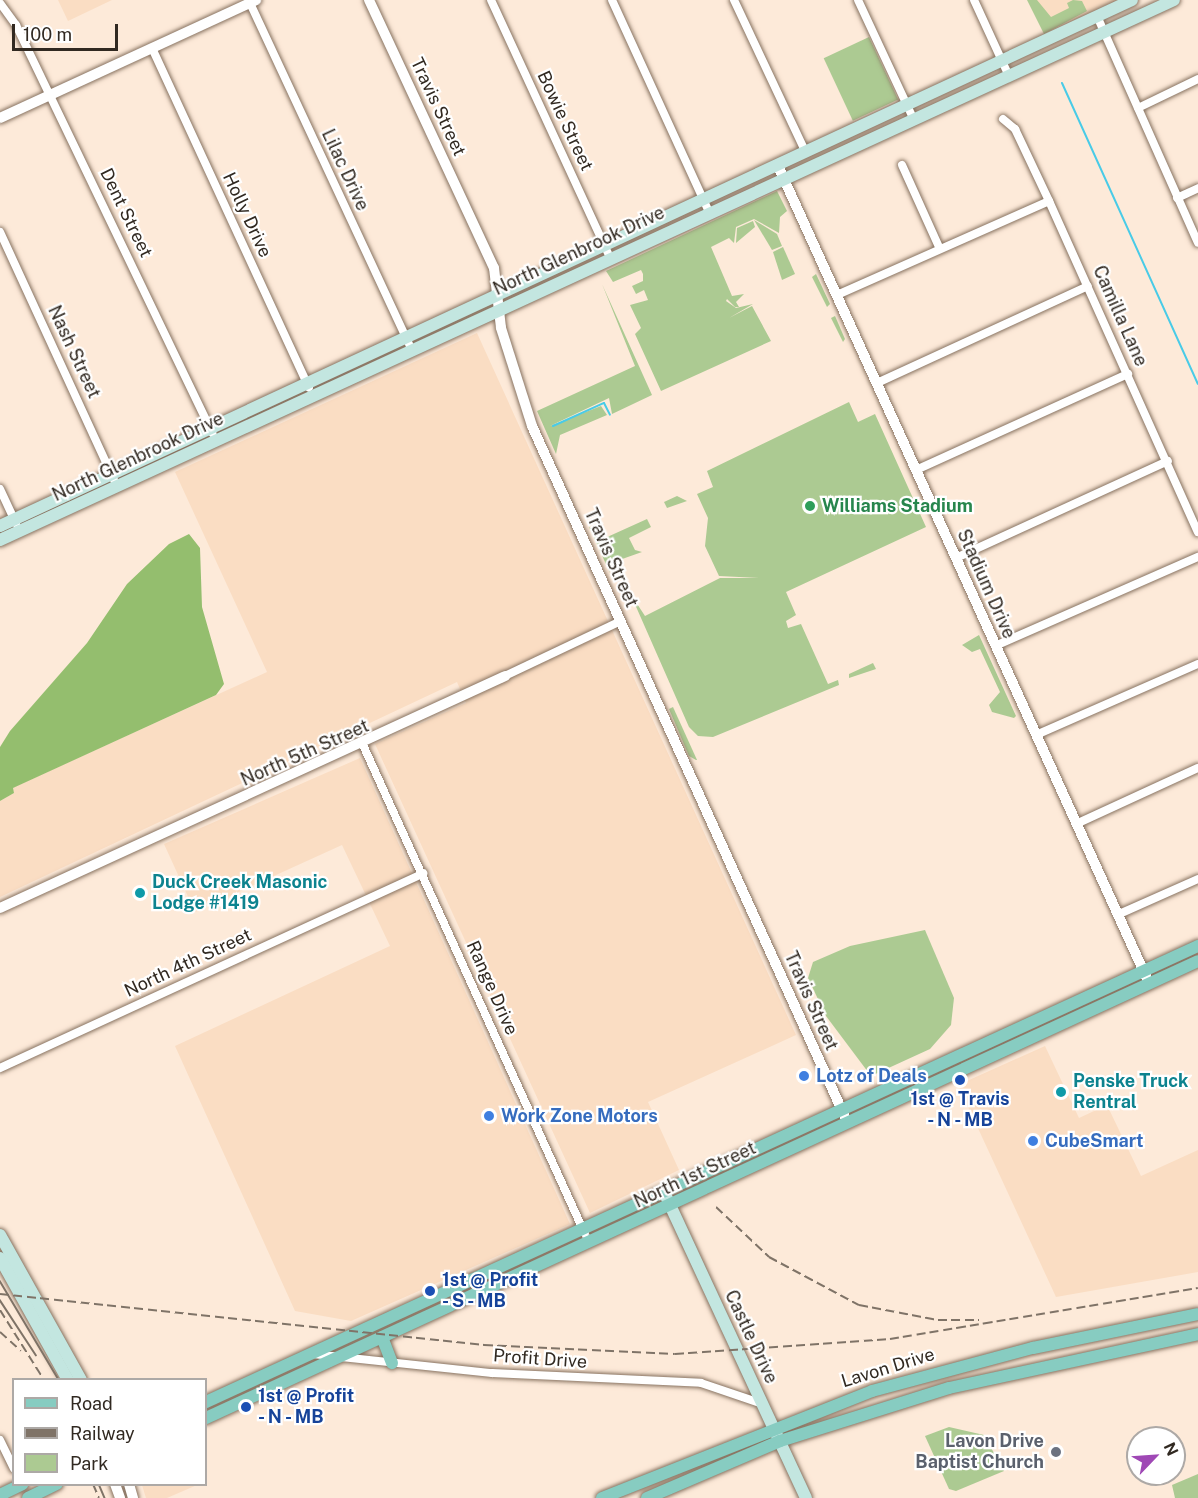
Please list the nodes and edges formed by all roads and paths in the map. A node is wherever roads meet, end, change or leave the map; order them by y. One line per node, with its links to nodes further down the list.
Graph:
1 (369, 0): 35 (street, Travis Street)
2 (490, 0): 32 (street, Bowie Street)
3 (612, 0): 28 (street)
4 (734, 0): 22 (street)
5 (858, 0): 19 (street)
6 (974, 0): 14 (street)
7 (1132, 0): 11 (main road, North Glenbrook Drive)
8 (1174, 0): 12 (main road, North Glenbrook Drive)
9 (253, 2): 13 (street); 36 (street, Lilac Drive)
10 (0, 3): 17 (street, Dent Street)
11 (1097, 16): 12 (street); 14 (main road, North Glenbrook Drive)
12 (1104, 33): 15 (main road, North Glenbrook Drive); 18 (street)
13 (152, 48): 17 (street); 39 (street, Holly Drive)
14 (1002, 61): 15 (street); 19 (main road, North Glenbrook Drive)
15 (1009, 76): 19 (main road, North Glenbrook Drive)
16 (1198, 79): 18 (street)
17 (50, 95): 20 (street); 40 (street, Dent Street)
18 (1138, 108): 26 (street)
19 (910, 112): 22 (main road, North Glenbrook Drive); 24 (main road, North Glenbrook Drive)
20 (0, 118)
21 (1003, 119): 27 (street, Camilla Lane)
22 (806, 153): 24 (main road, North Glenbrook Drive)
23 (902, 165): 31 (street)
24 (780, 172): 28 (main road, North Glenbrook Drive); 34 (street, Stadium Drive)
25 (1198, 188): 26 (street)
26 (1177, 198): 30 (street)
27 (1049, 201): 31 (street); 33 (street, Camilla Lane)
28 (707, 206): 32 (main road, North Glenbrook Drive)
29 (0, 232): 44 (street, Nash Street)
30 (1198, 243)
31 (940, 249): 34 (street)
32 (607, 252): 35 (main road, North Glenbrook Drive)
33 (1088, 286): 37 (street, Camilla Lane); 38 (street)
34 (837, 295): 38 (street, Stadium Drive)
35 (499, 301): 36 (main road, North Glenbrook Drive); 53 (street, Travis Street)
36 (409, 344): 39 (main road, North Glenbrook Drive)
37 (1128, 374): 42 (street, Camilla Lane); 43 (street)
38 (877, 383): 43 (street, Stadium Drive)
39 (311, 390): 40 (main road, North Glenbrook Drive); 41 (main road, North Glenbrook Drive)
40 (210, 429): 41 (street, Dent Street); 44 (main road, North Glenbrook Drive)
41 (216, 441): 45 (main road, North Glenbrook Drive)
42 (1168, 461): 49 (street, Camilla Lane); 52 (street)
43 (916, 470): 52 (street, Stadium Drive)
44 (112, 474): 45 (street, Nash Street); 47 (main road, North Glenbrook Drive)
45 (117, 486): 47 (main road, North Glenbrook Drive)
46 (0, 489): 47 (street)
47 (17, 525): 48 (main road, North Glenbrook Drive); 50 (main road, North Glenbrook Drive)
48 (0, 526)
49 (1198, 532)
50 (0, 540)
51 (1198, 557): 54 (street)
52 (956, 558): 54 (street, Stadium Drive)
53 (621, 621): 56 (street, North 5th Street); 72 (street, Travis Street)
54 (995, 645): 57 (street, Stadium Drive)
55 (1198, 664): 57 (street)
56 (505, 676): 58 (street, North 5th Street)
57 (1036, 735): 60 (street, Stadium Drive)
58 (363, 745): 61 (street, Range Drive); 63 (street, North 5th Street)
59 (1198, 768): 60 (street)
60 (1076, 824): 64 (street, Stadium Drive)
61 (423, 873): 70 (street, North 4th Street); 78 (street, Range Drive)
62 (1198, 879): 64 (street)
63 (0, 908)
64 (1117, 915): 67 (street, Stadium Drive)
65 (1198, 946): 67 (main road, North 1st Street)
66 (1198, 961): 68 (main road, North 1st Street)
67 (1143, 971): 68 (street, Stadium Drive); 69 (main road, North 1st Street)
68 (1149, 983): 71 (main road, North 1st Street)
69 (934, 1065): 71 (main road); 72 (main road, North 1st Street)
70 (0, 1068)
71 (941, 1080): 74 (main road, North 1st Street)
72 (842, 1110): 73 (main road, North 1st Street); 74 (street, Travis Street)
73 (819, 1120): 75 (main road); 76 (main road, North 1st Street)
74 (848, 1123): 75 (main road, North 1st Street)
75 (825, 1134): 77 (main road, North 1st Street)
76 (664, 1192): 77 (main road, Castle Drive); 78 (main road, North 1st Street)
77 (670, 1207): 80 (main road, North 1st Street); 98 (main road, Castle Drive)
78 (583, 1229): 80 (street, Range Drive); 82 (main road, North 1st Street)
79 (0, 1235): 90 (main road)
80 (590, 1244): 83 (main road, North 1st Street)
81 (0, 1258): 90 (main road)
82 (450, 1290): 83 (main road); 91 (main road, North 1st Street)
83 (456, 1303): 87 (main road, North 1st Street)
84 (1198, 1314): 85 (main road, Lavon Drive)
85 (1106, 1332): 88 (main road, Lavon Drive); 89 (main road)
86 (1198, 1334): 89 (main road, Lavon Drive)
87 (382, 1337): 92 (main road, North 1st Street); 93 (main road)
88 (1034, 1348): 96 (main road); 100 (main road, Lavon Drive)
89 (1112, 1350): 96 (main road, Lavon Drive)
90 (60, 1351): 94 (main road); 95 (main road)
91 (312, 1354): 92 (street, Profit Drive); 97 (main road, North 1st Street)
92 (341, 1357): 93 (street, Profit Drive); 99 (main road, North 1st Street)
93 (392, 1363): 98 (street, Profit Drive)
94 (67, 1378)
95 (80, 1378)
96 (979, 1380): 102 (main road, Lavon Drive)
97 (207, 1402)
98 (763, 1404): 100 (main road, Castle Drive)
99 (207, 1418)
100 (773, 1426): 102 (main road, Castle Drive); 108 (main road, Lavon Drive)
101 (0, 1440): 103 (street)
102 (780, 1441): 109 (main road, Lavon Drive); 110 (main road, Castle Drive)
103 (12, 1465)
104 (20, 1486): 106 (main road)
105 (55, 1486): 107 (main road)
106 (0, 1495)
107 (27, 1498)
108 (602, 1498)
109 (647, 1498)
110 (806, 1498)

